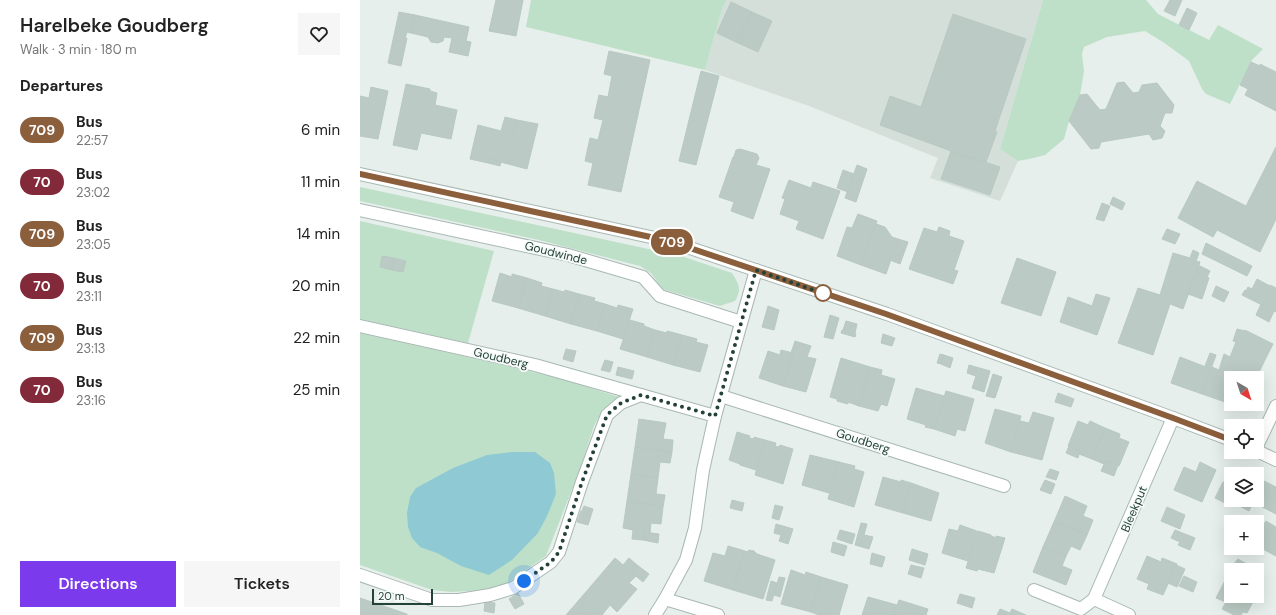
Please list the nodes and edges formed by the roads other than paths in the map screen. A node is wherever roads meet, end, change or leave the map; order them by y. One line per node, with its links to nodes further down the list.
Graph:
1 (360, 174): 3 (street)
2 (360, 210): 4 (street, Goudwinde)
3 (756, 270): 4 (street); 10 (street)
4 (741, 322): 7 (street)
5 (360, 326): 6 (street, Goudberg)
6 (641, 395): 9 (street, Goudberg); 16 (street)
7 (721, 396): 9 (street); 15 (street, Goudberg)
8 (1276, 406): 11 (street)
9 (715, 416): 18 (street)
10 (1173, 418): 12 (street); 19 (street, Bleekput)
11 (1264, 431)
12 (1224, 437)
13 (1264, 454): 14 (street)
14 (1276, 460)
15 (1004, 486)
16 (360, 575)
17 (1034, 590): 19 (street)
18 (665, 599): 20 (street); 21 (street)
19 (1094, 599): 22 (street)
20 (655, 615)
21 (718, 615)
22 (1129, 615)

